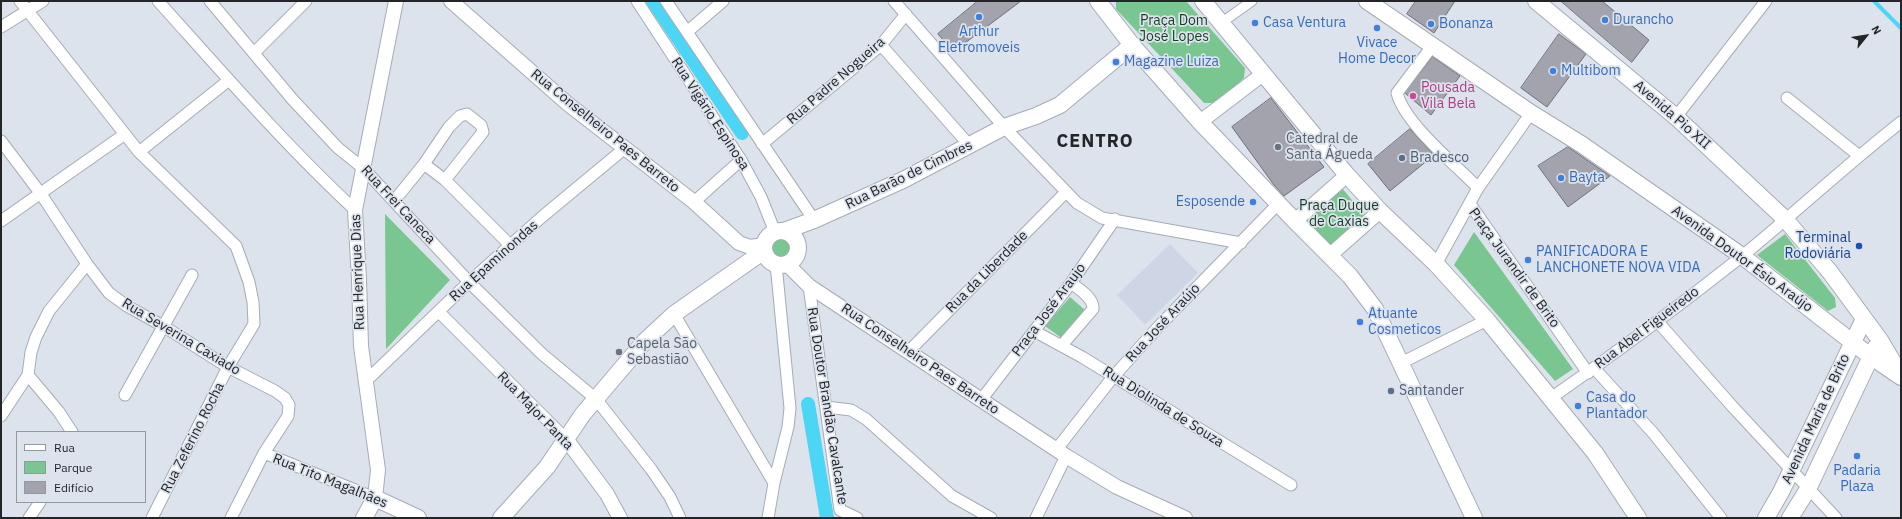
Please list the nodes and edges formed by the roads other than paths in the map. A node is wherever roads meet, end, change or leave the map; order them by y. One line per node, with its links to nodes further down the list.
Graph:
1 (20, 1): 19 (street)
2 (43, 1): 19 (street)
3 (158, 1): 29 (street)
4 (210, 1): 27 (street, Rua Frei Caneca)
5 (306, 1): 27 (street)
6 (396, 1): 45 (street, Rua Henrique Dias)
7 (451, 1): 40 (street, Rua Conselheiro Paes Barreto)
8 (637, 1): 43 (street, Rua Vigário Espinosa)
9 (666, 1): 23 (street, Rua Vigário Espinosa)
10 (723, 1): 23 (street)
11 (894, 1): 20 (street)
12 (904, 1): 20 (street)
13 (1098, 1): 25 (main road)
14 (1203, 1): 21 (main road)
15 (1252, 1): 21 (street)
16 (1367, 1): 26 (main road, Avenida Doutor Ésio Araújo)
17 (1536, 1): 32 (main road, Avenida Pio XII)
18 (1766, 1): 32 (street)
19 (29, 10): 22 (street); 36 (street)
20 (906, 14): 24 (street, Rua Padre Nogueira); 35 (street)
21 (1222, 23): 28 (main road)
22 (1, 27)
23 (687, 32): 38 (street, Rua Vigário Espinosa)
24 (881, 45): 38 (street, Rua Padre Nogueira); 39 (street)
25 (1132, 45): 33 (main road); 35 (main road, Rua Barão de Cimbres)
26 (1432, 45): 31 (main road, Avenida Doutor Ésio Araújo); 48 (street)
27 (254, 53): 45 (street, Rua Frei Caneca)
28 (1263, 74): 33 (street); 46 (main road)
29 (228, 80): 41 (street); 55 (street)
30 (1787, 98): 42 (street)
31 (1531, 113): 48 (street); 68 (main road, Avenida Doutor Ésio Araújo)
32 (1676, 117): 58 (main road, Avenida Pio XII)
33 (1200, 122): 53 (main road)
34 (1901, 122): 42 (street, Rua Abel Figueiredo)
35 (1004, 127): 39 (main road, Rua Barão de Cimbres); 49 (street)
36 (125, 134): 41 (street); 50 (street)
37 (1, 141): 50 (street, Rua Severina Caxiado)
38 (762, 144): 59 (street, Rua Vigário Espinosa)
39 (970, 146): 59 (main road, Rua Barão de Cimbres)
40 (625, 148): 52 (street, Rua Conselheiro Paes Barreto); 64 (street, Rua Epaminondas)
41 (139, 152): 89 (street, Rua Zeferino Rocha)
42 (1858, 155): 58 (street, Rua Abel Figueiredo)
43 (741, 160): 52 (street); 62 (street, Rua Vigário Espinosa)
44 (424, 164): 47 (street); 47 (street); 51 (street)
45 (363, 168): 51 (street, Rua Frei Caneca); 55 (street, Rua Henrique Dias)
46 (1347, 175): 56 (main road); 61 (street)
47 (445, 180): 64 (street)
48 (1478, 188): 54 (street)
49 (1066, 192): 57 (street); 86 (street, Rua da Liberdade)
50 (41, 194): 60 (street); 69 (street, Rua Severina Caxiado)
51 (394, 201): 73 (street, Rua Frei Caneca)
52 (694, 202): 66 (street, Rua Conselheiro Paes Barreto)
53 (1278, 204): 61 (main road); 63 (street, Rua José Araújo)
54 (1470, 204): 71 (street, Praça Jurandir de Brito); 90 (street, Praça Jurandir de Brito)
55 (355, 210): 94 (street, Rua Henrique Dias)
56 (1380, 211): 67 (street); 71 (main road)
57 (1115, 219): 63 (street); 74 (street, Praça José Araujo)
58 (1785, 219): 68 (street, Rua Abel Figueiredo); 78 (main road, Avenida Doutor Ésio Araújo)
59 (814, 220): 62 (main road, Rua Barão de Cimbres); 65 (main road)
60 (1, 221)
61 (1295, 221): 67 (main road)
62 (779, 231): 65 (main road); 66 (main road)
63 (1241, 243): 93 (street, Rua José Araújo)
64 (510, 245): 73 (street, Rua Epaminondas)
65 (798, 245): 70 (main road)
66 (764, 248): 70 (main road); 77 (main road)
67 (1329, 256): 88 (main road)
68 (1742, 256): 80 (street, Rua Abel Figueiredo); 84 (main road, Avenida Doutor Ésio Araújo)
69 (87, 264): 81 (street, Rua Severina Caxiado); 91 (street)
70 (782, 264): 75 (street, Rua Conselheiro Paes Barreto); 106 (street)
71 (1436, 264): 79 (main road)
72 (192, 275): 81 (street)
73 (469, 282): 76 (street, Rua Epaminondas); 97 (street, Rua Frei Caneca)
74 (1071, 283): 82 (street, Praça José Araujo); 85 (street)
75 (809, 286): 86 (street, Rua Conselheiro Paes Barreto); 99 (street, Rua Doutor Brandão Cavalcante)
76 (439, 312): 94 (street, Rua Epaminondas); 102 (street, Rua Major Panta)
77 (674, 314): 97 (main road); 106 (street)
78 (1864, 319): 83 (main road, Avenida Doutor Ésio Araújo); 84 (main road, Avenida Maria de Brito)
79 (1487, 320): 88 (street); 96 (main road)
80 (1658, 322): 90 (street, Rua Abel Figueiredo); 105 (street)
81 (162, 326): 89 (street, Rua Severina Caxiado); 95 (street)
82 (1034, 331): 85 (street, Rua Diolinda de Souza); 98 (street, Praça José Araujo)
83 (1880, 340): 87 (main road, Avenida Maria de Brito); 92 (main road, Avenida Doutor Ésio Araújo)
84 (1852, 343): 87 (main road, Avenida Doutor Ésio Araújo); 105 (main road, Avenida Maria de Brito)
85 (1062, 346): 93 (street, Rua Diolinda de Souza)
86 (908, 352): 98 (street, Rua Conselheiro Paes Barreto)
87 (1870, 356): 92 (main road, Avenida Doutor Ésio Araújo); 108 (main road, Avenida Maria de Brito)
88 (1401, 364): 125 (main road)
89 (228, 367): 104 (street, Rua Severina Caxiado); 113 (street, Rua Zeferino Rocha)
90 (1591, 370): 96 (street, Rua Abel Figueiredo); 127 (street, Praça Jurandir de Brito)
91 (28, 376): 100 (street); 101 (street)
92 (1901, 376)
93 (1113, 377): 103 (street, Rua José Araújo); 107 (street, Rua Diolinda de Souza)
94 (367, 380): 109 (street, Rua Henrique Dias)
95 (124, 395)
96 (1551, 398): 126 (main road)
97 (596, 399): 102 (main road); 119 (street)
98 (981, 400): 103 (street, Rua Conselheiro Paes Barreto)
99 (826, 406): 111 (street, Rua Doutor Brandão Cavalcante); 122 (street)
100 (1, 416)
101 (71, 431)
102 (566, 440): 117 (main road); 118 (street, Rua Major Panta)
103 (1061, 453): 123 (street, Rua José Araújo); 124 (street, Rua Conselheiro Paes Barreto)
104 (264, 454): 109 (street, Rua Tito Magalhães); 114 (street)
105 (1792, 471): 108 (street); 128 (main road, Avenida Maria de Brito)
106 (774, 483): 120 (street)
107 (1291, 485)
108 (1808, 489): 129 (main road, Avenida Maria de Brito); 130 (street)
109 (375, 498): 115 (main road, Rua Henrique Dias); 116 (main road, Rua Tito Magalhães)
110 (39, 503): 112 (street)
111 (841, 514): 121 (street, Rua Doutor Brandão Cavalcante)
112 (29, 518)
113 (152, 518)
114 (231, 518)
115 (364, 518)
116 (418, 518)
117 (501, 518)
118 (620, 518)
119 (680, 518)
120 (768, 518)
121 (857, 518)
122 (991, 518)
123 (1036, 518)
124 (1185, 518)
125 (1474, 518)
126 (1638, 518)
127 (1720, 518)
128 (1766, 518)
129 (1790, 518)
130 (1836, 518)

